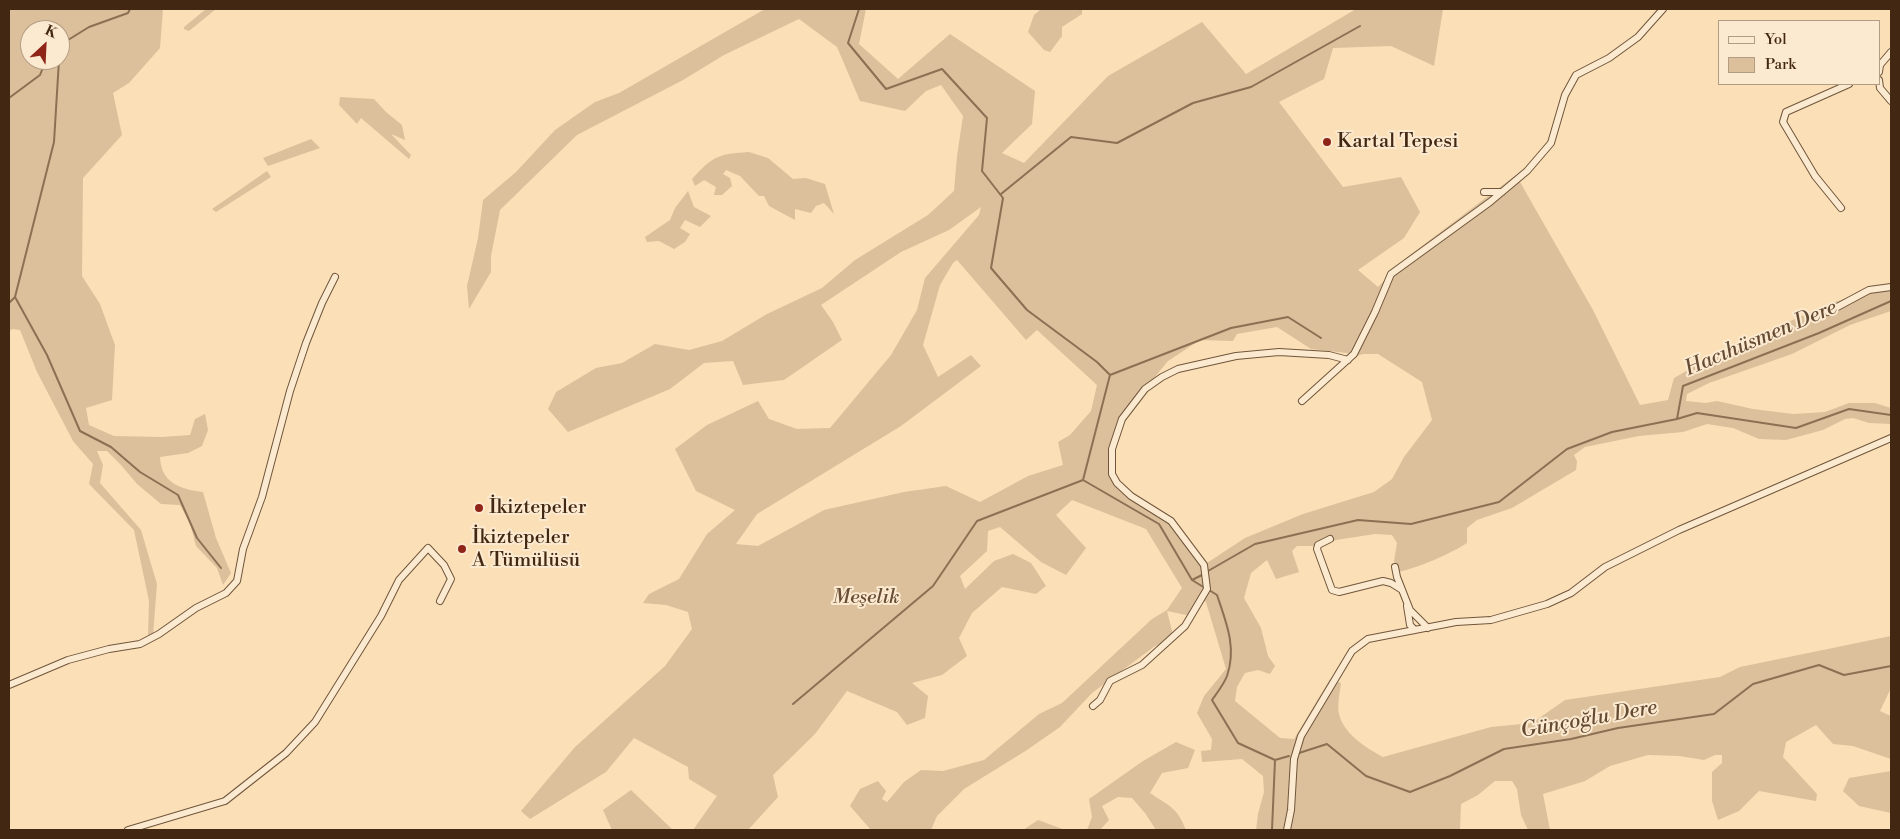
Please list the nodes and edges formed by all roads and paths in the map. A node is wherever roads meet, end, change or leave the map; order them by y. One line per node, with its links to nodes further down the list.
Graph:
1 (1663, 9): 8 (street)
2 (1891, 52): 3 (street)
3 (1880, 67)
4 (1847, 85): 9 (street)
5 (1880, 85): 6 (street)
6 (1891, 101)
7 (1484, 192): 8 (street)
8 (1502, 192): 13 (street)
9 (1840, 208)
10 (335, 277): 24 (street)
11 (1891, 287): 12 (street)
12 (1828, 312)
13 (1348, 360): 14 (street); 25 (street)
14 (1302, 401)
15 (1891, 438): 22 (street)
16 (1330, 539): 18 (street)
17 (1395, 567): 18 (street)
18 (1402, 590): 19 (street)
19 (1406, 600): 21 (street); 23 (street)
20 (440, 601): 26 (street)
21 (1414, 613): 22 (street); 23 (street)
22 (1428, 628): 23 (street)
23 (1415, 630): 27 (street)
24 (9, 685)
25 (1093, 706)
26 (128, 830)
27 (1287, 830)

